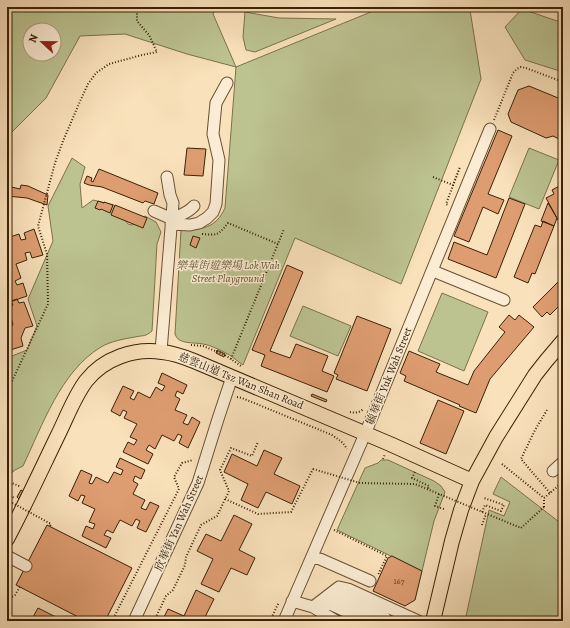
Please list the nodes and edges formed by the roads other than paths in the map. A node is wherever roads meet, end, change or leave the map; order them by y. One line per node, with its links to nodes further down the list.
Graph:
1 (227, 83): 6 (street)
2 (492, 125): 7 (street, 毓華街 Yuk Wah Street)
3 (167, 176): 6 (street)
4 (194, 206): 6 (street)
5 (154, 211): 6 (street)
6 (172, 222): 10 (street)
7 (433, 271): 8 (street); 12 (street, 毓華街 Yuk Wah Street)
8 (504, 300)
9 (563, 341): 15 (main road)
10 (161, 351): 11 (main road, 慈雲山道 Tsz Wan Shan Road); 16 (main road, 慈雲山道 Tsz Wan Shan Road)
11 (237, 372): 12 (main road, 慈雲山道 Tsz Wan Shan Road); 25 (street, 欣華街 Yan Wah Street)
12 (365, 434): 15 (main road, 慈雲山道 Tsz Wan Shan Road); 18 (street, 毓華街 Yuk Wah Street)
13 (563, 462): 14 (street)
14 (552, 471)
15 (472, 481): 30 (main road)
16 (7, 539)
17 (7, 556): 19 (street)
18 (312, 557): 20 (street); 21 (street, 毓華街 Yuk Wah Street)
19 (26, 566)
20 (373, 581)
21 (292, 602): 22 (street); 26 (street, 毓華街 Yuk Wah Street)
22 (313, 607): 23 (street); 24 (street); 27 (street); 28 (street)
23 (399, 613): 24 (street); 29 (street)
24 (383, 620)
25 (134, 621)
26 (284, 621)
27 (336, 621)
28 (367, 621)
29 (418, 621)
30 (433, 621)

